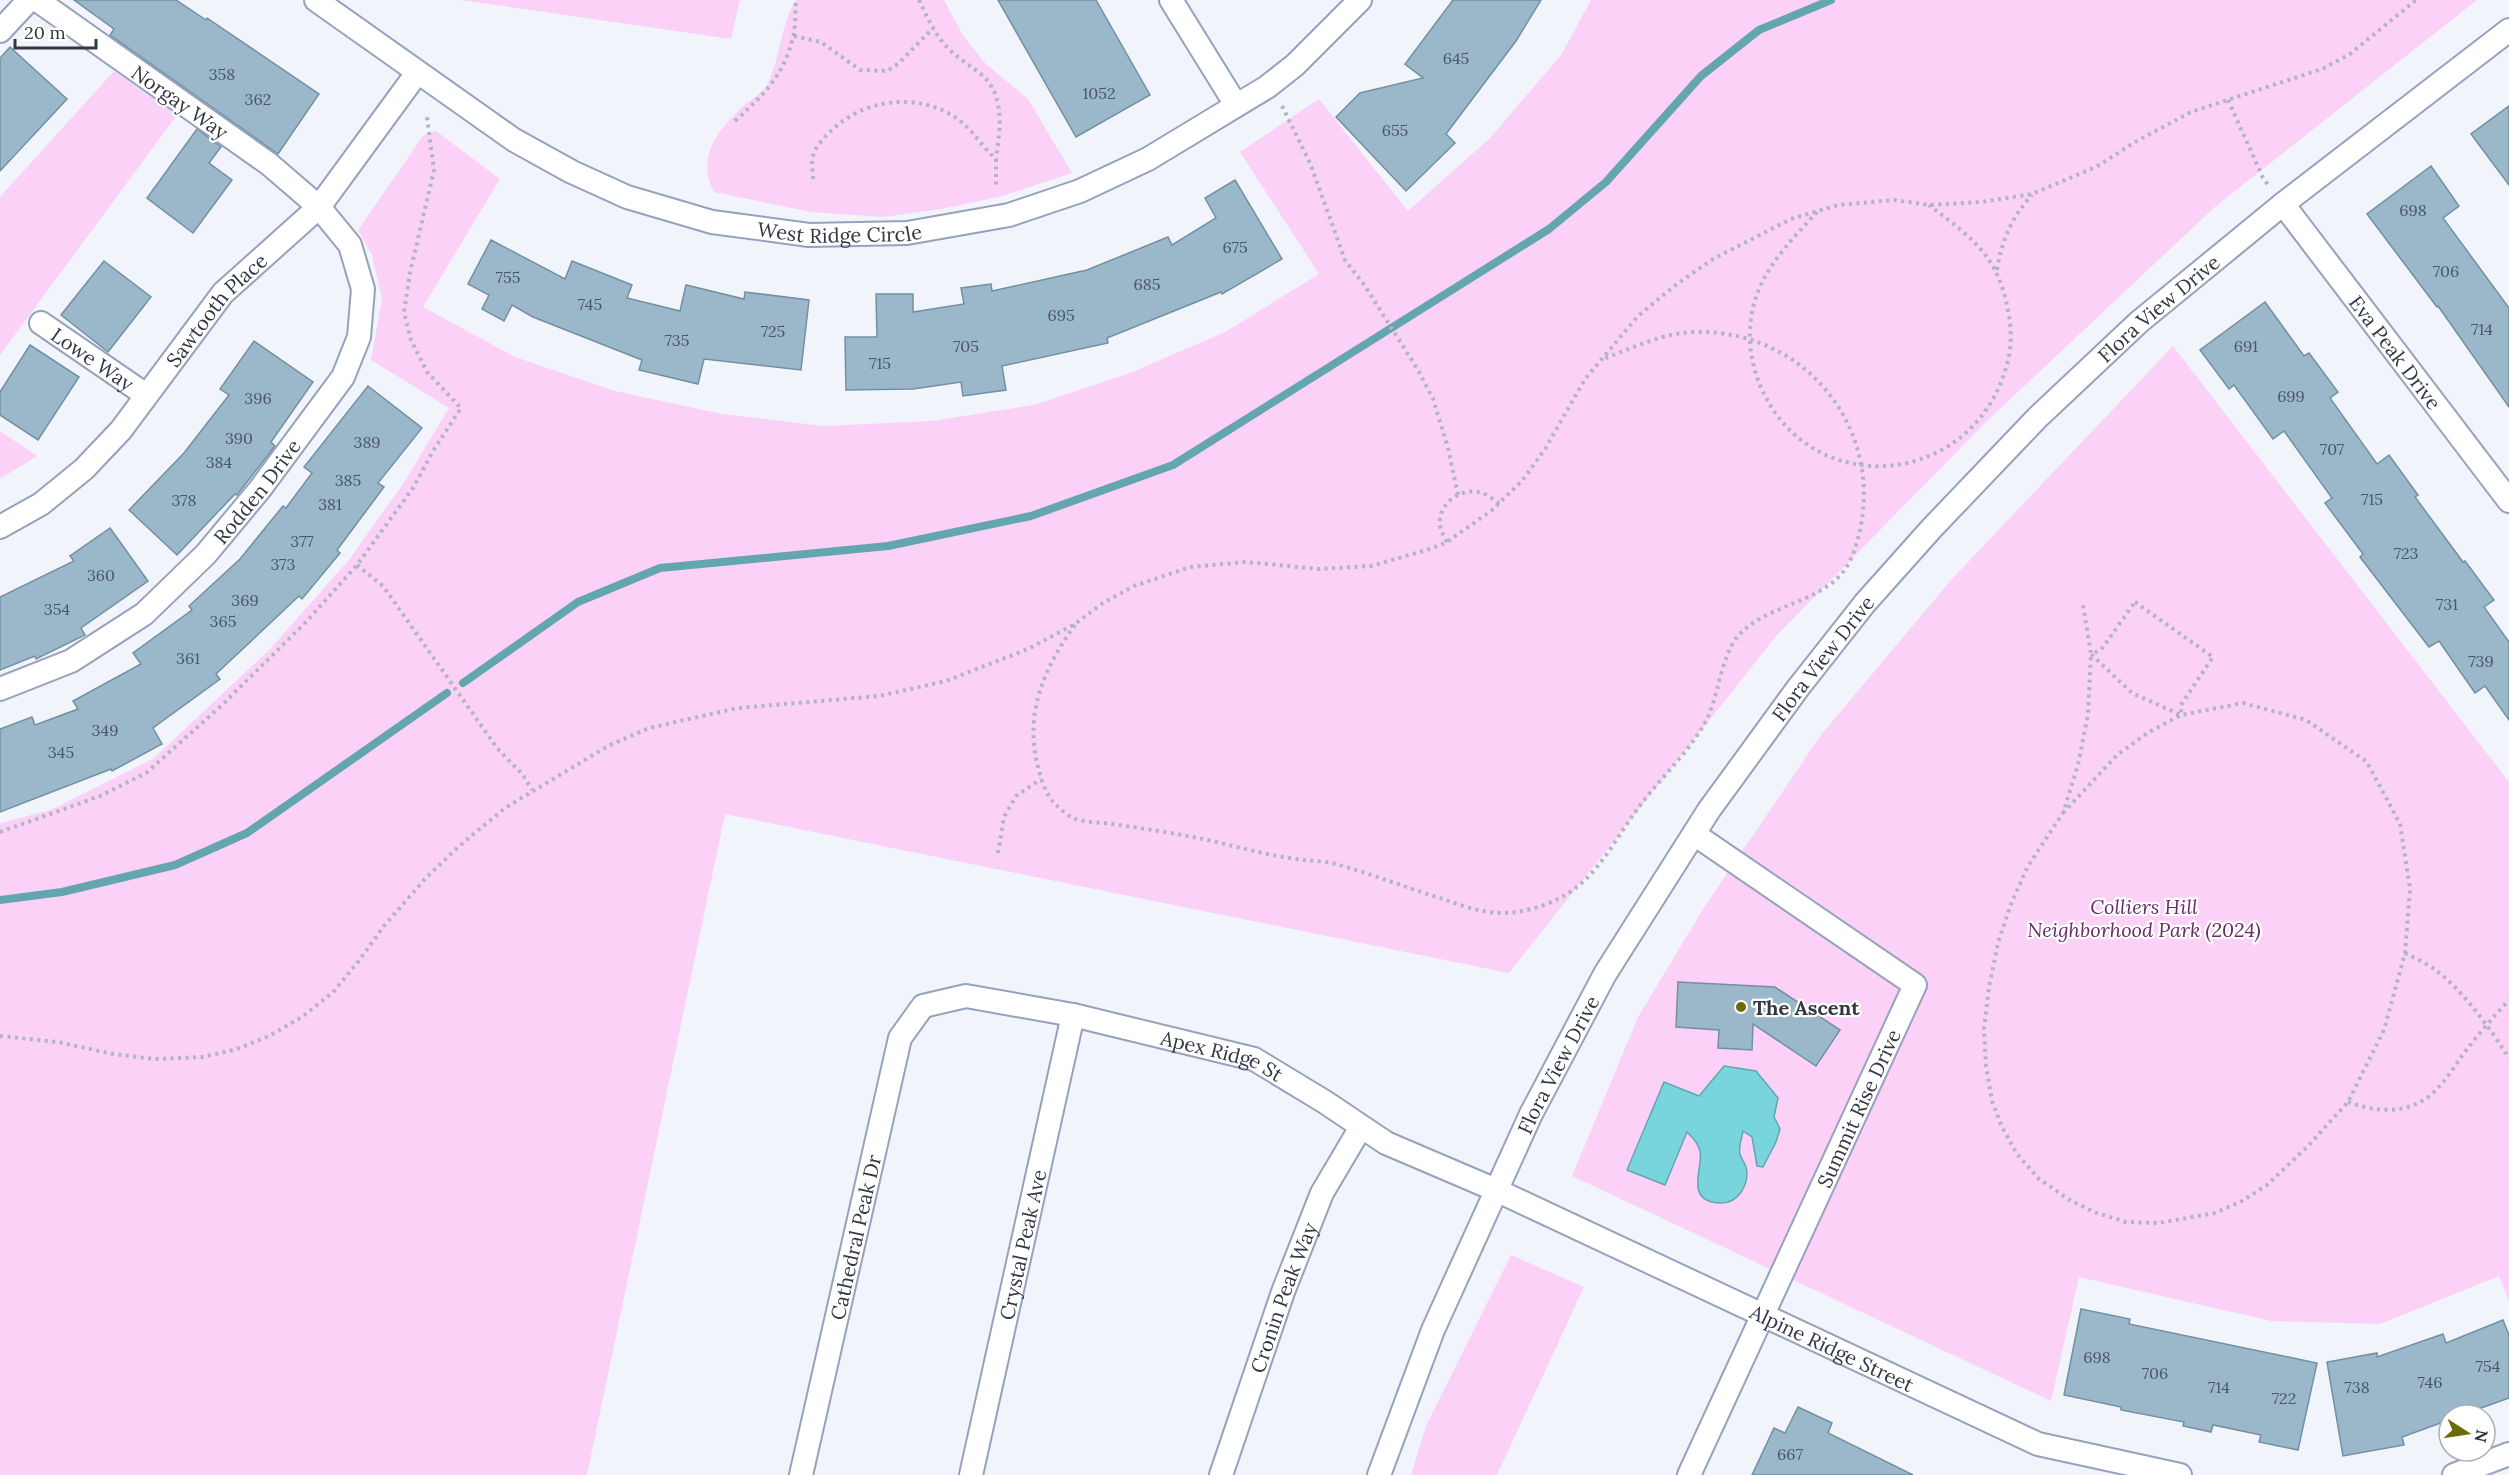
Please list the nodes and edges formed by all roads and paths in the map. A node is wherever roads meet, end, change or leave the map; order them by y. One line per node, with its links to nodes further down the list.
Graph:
1 (29, 0): 11 (street)
2 (37, 0): 25 (street, Norgay Way)
3 (316, 0): 13 (street, West Ridge Circle)
4 (796, 0): 12 (path)
5 (919, 0): 9 (path)
6 (1171, 0): 16 (street)
7 (1360, 0): 14 (street, West Ridge Circle)
8 (2416, 0): 15 (path)
9 (933, 28): 12 (path); 19 (path)
10 (2509, 30): 23 (street, Flora View Drive)
11 (0, 32)
12 (794, 36): 18 (path)
13 (417, 73): 16 (street, West Ridge Circle); 25 (street, Sawtooth Place)
14 (1267, 87): 16 (street, West Ridge Circle); 33 (path)
15 (2228, 100): 22 (path); 23 (path)
16 (1236, 105)
17 (427, 117): 38 (path)
18 (735, 121)
19 (996, 159): 20 (path); 21 (path)
20 (813, 179)
21 (996, 185)
22 (2032, 194): 24 (path); 27 (path)
23 (2283, 204): 34 (street, Eva Peak Drive); 48 (street, Flora View Drive)
24 (1929, 206): 26 (path); 27 (path)
25 (319, 207): 31 (street, Sawtooth Place); 42 (street, Rodden Drive)
26 (1818, 211): 29 (path); 30 (path)
27 (1996, 270): 32 (path)
28 (41, 323): 31 (street, Lowe Way)
29 (1750, 338): 30 (path); 32 (path); 32 (path)
30 (1603, 360): 35 (path)
31 (146, 395): 36 (street, Sawtooth Place)
32 (1863, 467): 44 (path)
33 (1458, 495): 35 (path); 37 (path)
34 (2509, 501)
35 (1500, 504): 37 (path)
36 (0, 527)
37 (1447, 542): 40 (path)
38 (357, 564): 45 (path); 47 (path)
39 (2083, 605): 41 (path)
40 (1075, 624): 44 (path); 45 (path)
41 (2091, 654): 43 (path); 43 (path); 46 (path)
42 (0, 689)
43 (2181, 715): 46 (path); 50 (path)
44 (1041, 779): 49 (path)
45 (532, 790): 55 (path)
46 (2063, 813): 57 (path)
47 (0, 832)
48 (1694, 834): 59 (street, Flora View Drive); 60 (street, Summit Rise Drive)
49 (998, 853)
50 (2405, 953): 54 (path); 57 (path)
51 (2509, 1000): 54 (path)
52 (923, 1006): 53 (street, Apex Ridge St); 62 (street, Cathedral Peak Dr)
53 (1073, 1015): 58 (street, Apex Ridge St); 63 (street, Crystal Peak Ave)
54 (2487, 1024): 56 (path); 57 (path)
55 (0, 1036)
56 (2509, 1058)
57 (2348, 1102)
58 (1361, 1127): 59 (street, Apex Ridge St); 64 (street, Cronin Peak Way)
59 (1496, 1190): 60 (street, Alpine Ridge Street); 65 (street, Flora View Drive)
60 (1764, 1315): 66 (street, Summit Rise Drive); 67 (street, Alpine Ridge Street)
61 (2509, 1454): 68 (street)
62 (801, 1475)
63 (971, 1475)
64 (1221, 1475)
65 (1380, 1475)
66 (1689, 1475)
67 (2180, 1475)
68 (2454, 1475)

